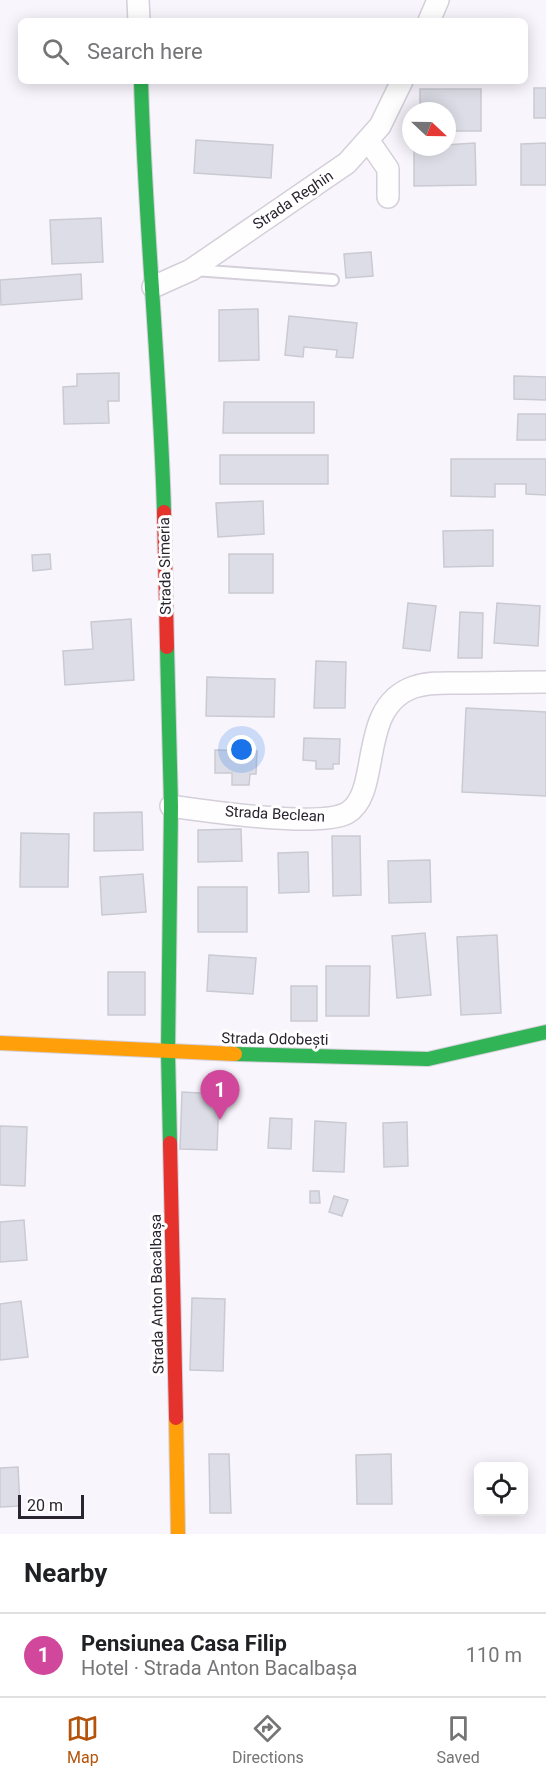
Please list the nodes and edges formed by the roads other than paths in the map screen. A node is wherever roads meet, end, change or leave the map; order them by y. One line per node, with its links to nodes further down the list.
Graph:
1 (138, 0): 3 (street)
2 (438, 0): 4 (street)
3 (139, 18)
4 (430, 18)
5 (141, 84): 11 (street, Strada Simeria)
6 (401, 84): 7 (street, Strada Reghin)
7 (368, 140): 8 (street); 9 (street, Strada Reghin)
8 (388, 197)
9 (191, 270): 10 (lane); 11 (street, Strada Reghin)
10 (333, 280)
11 (153, 287): 13 (street, Strada Simeria)
12 (546, 682): 13 (street, Strada Beclean)
13 (171, 806): 16 (street, Strada Simeria)
14 (546, 1032): 16 (street, Strada Odobești)
15 (0, 1043): 16 (street, Strada Odobești)
16 (168, 1052): 17 (street, Strada Anton Bacalbașa)
17 (178, 1534)

